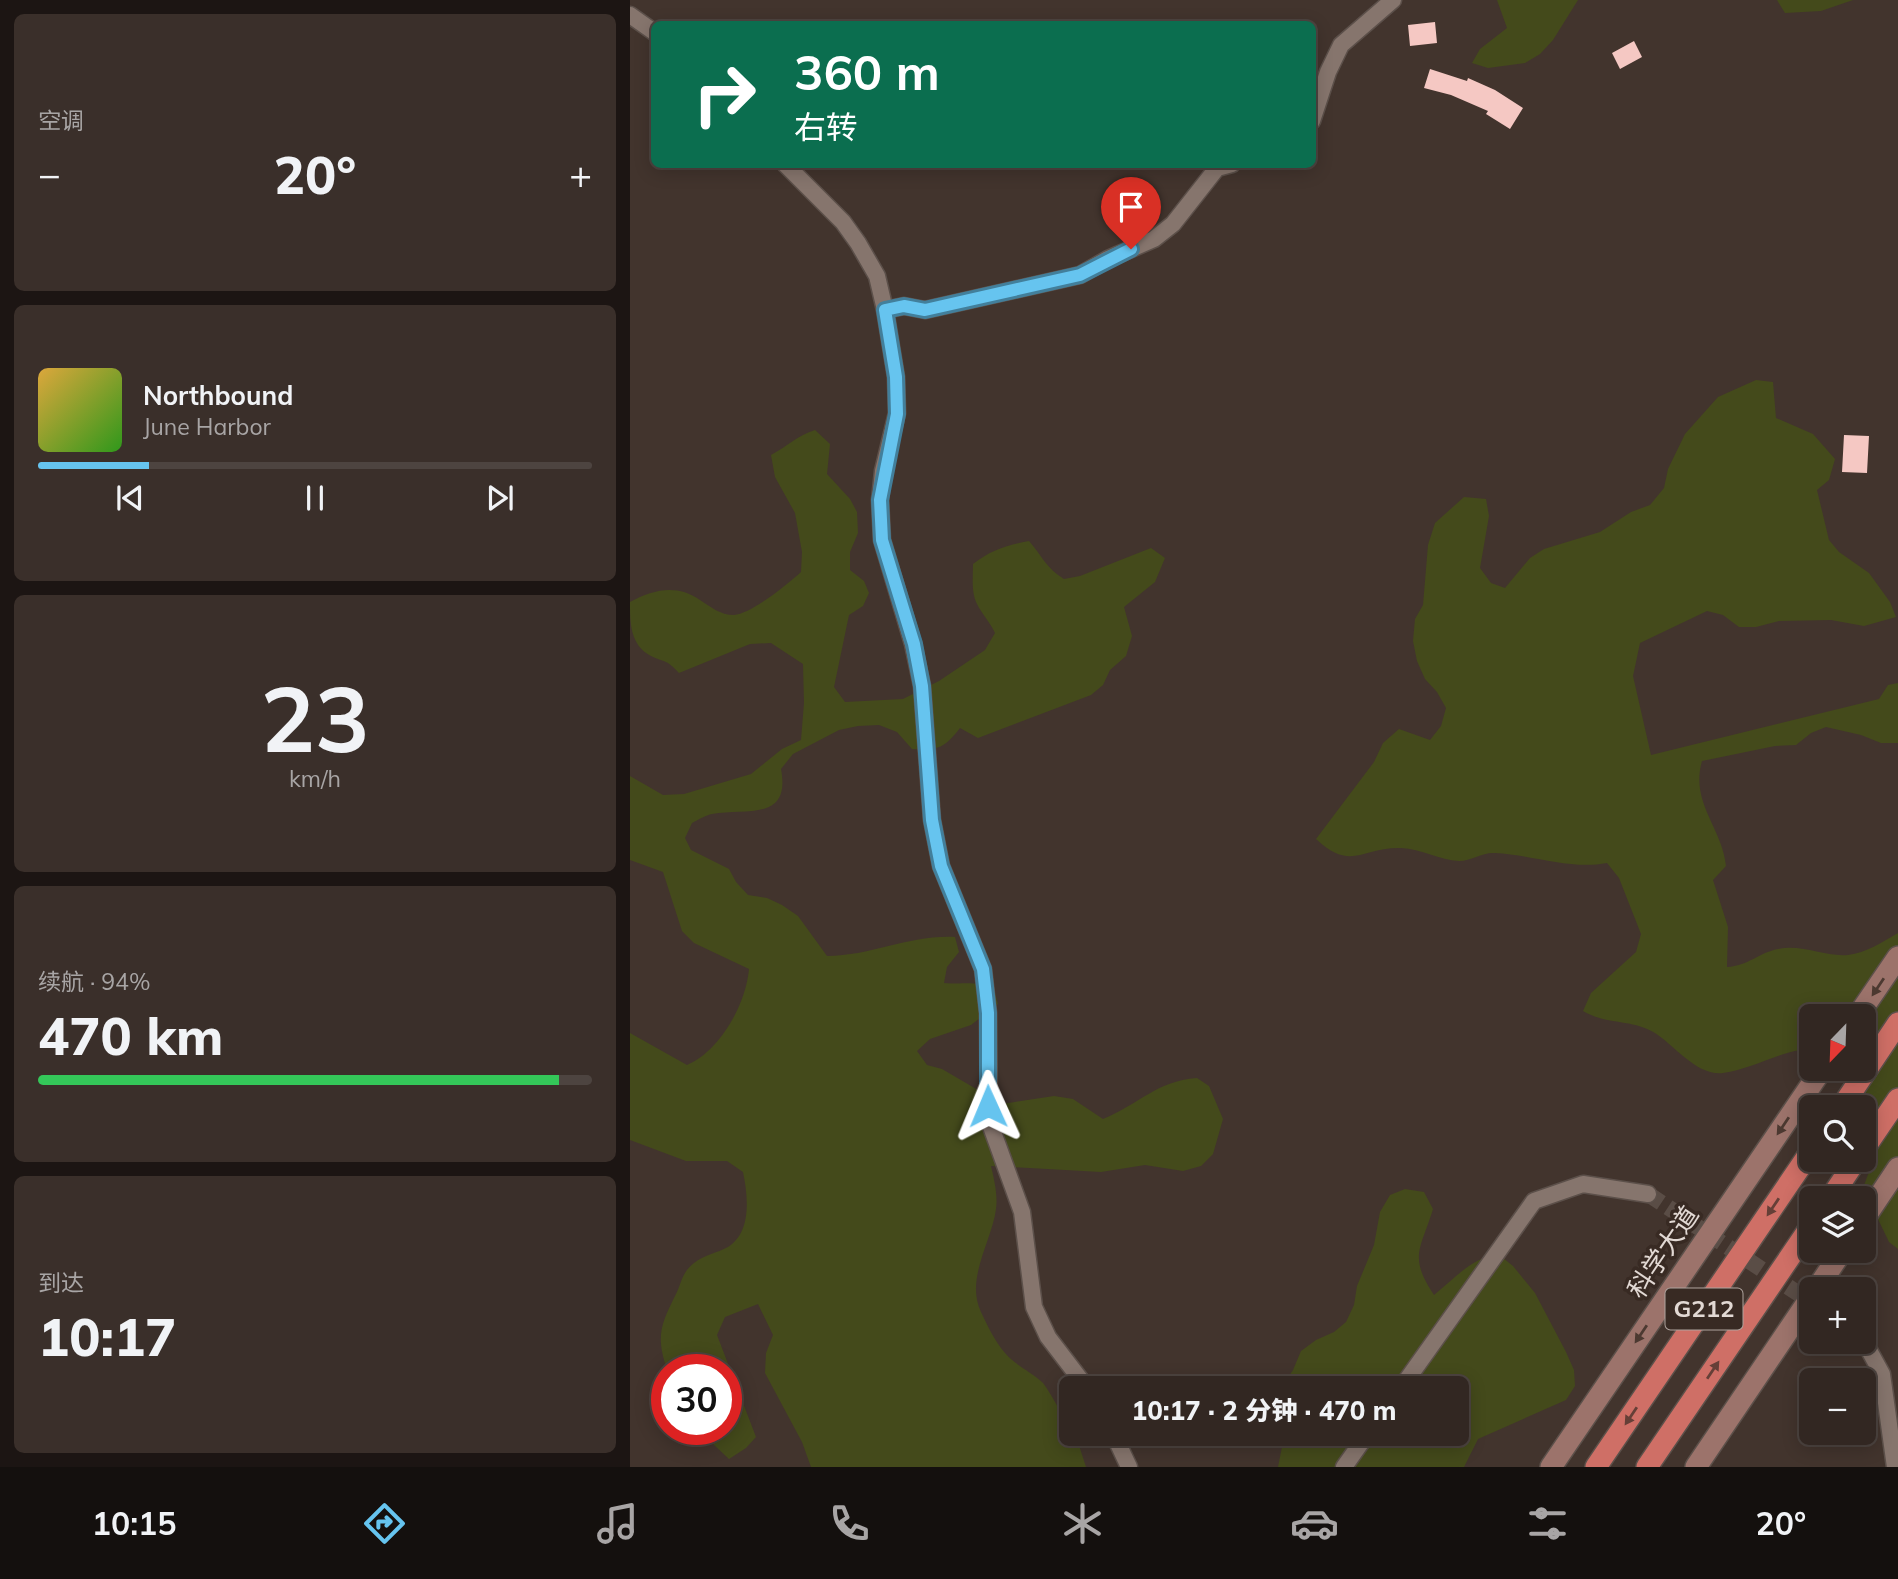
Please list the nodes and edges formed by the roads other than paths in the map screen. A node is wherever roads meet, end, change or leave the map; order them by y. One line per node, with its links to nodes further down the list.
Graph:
1 (1393, 0): 4 (street)
2 (630, 15): 3 (street)
3 (651, 30)
4 (1316, 109)
5 (789, 168): 7 (street)
6 (1216, 168): 7 (street)
7 (885, 310): 22 (street)
8 (1898, 957): 9 (main road, one-way to 9)
9 (1866, 1004)
10 (1898, 1023): 12 (highway)
11 (1813, 1082): 28 (main road, 科学大道, one-way to 28)
12 (1849, 1095)
13 (1898, 1099): 14 (highway)
14 (1876, 1131)
15 (1898, 1168): 18 (main road)
16 (1799, 1169): 29 (highway, G212, one-way to 29)
17 (1648, 1194): 23 (street)
18 (1876, 1201)
19 (1799, 1244): 30 (highway, G212, one-way to 19)
20 (1799, 1315): 31 (main road)
21 (1871, 1354): 32 (street)
22 (1078, 1376)
23 (1410, 1376)
24 (1119, 1446): 26 (street)
25 (1359, 1446): 27 (street)
26 (1129, 1467)
27 (1344, 1467)
28 (1551, 1467)
29 (1596, 1467)
30 (1647, 1467)
31 (1696, 1467)
32 (1895, 1467)

